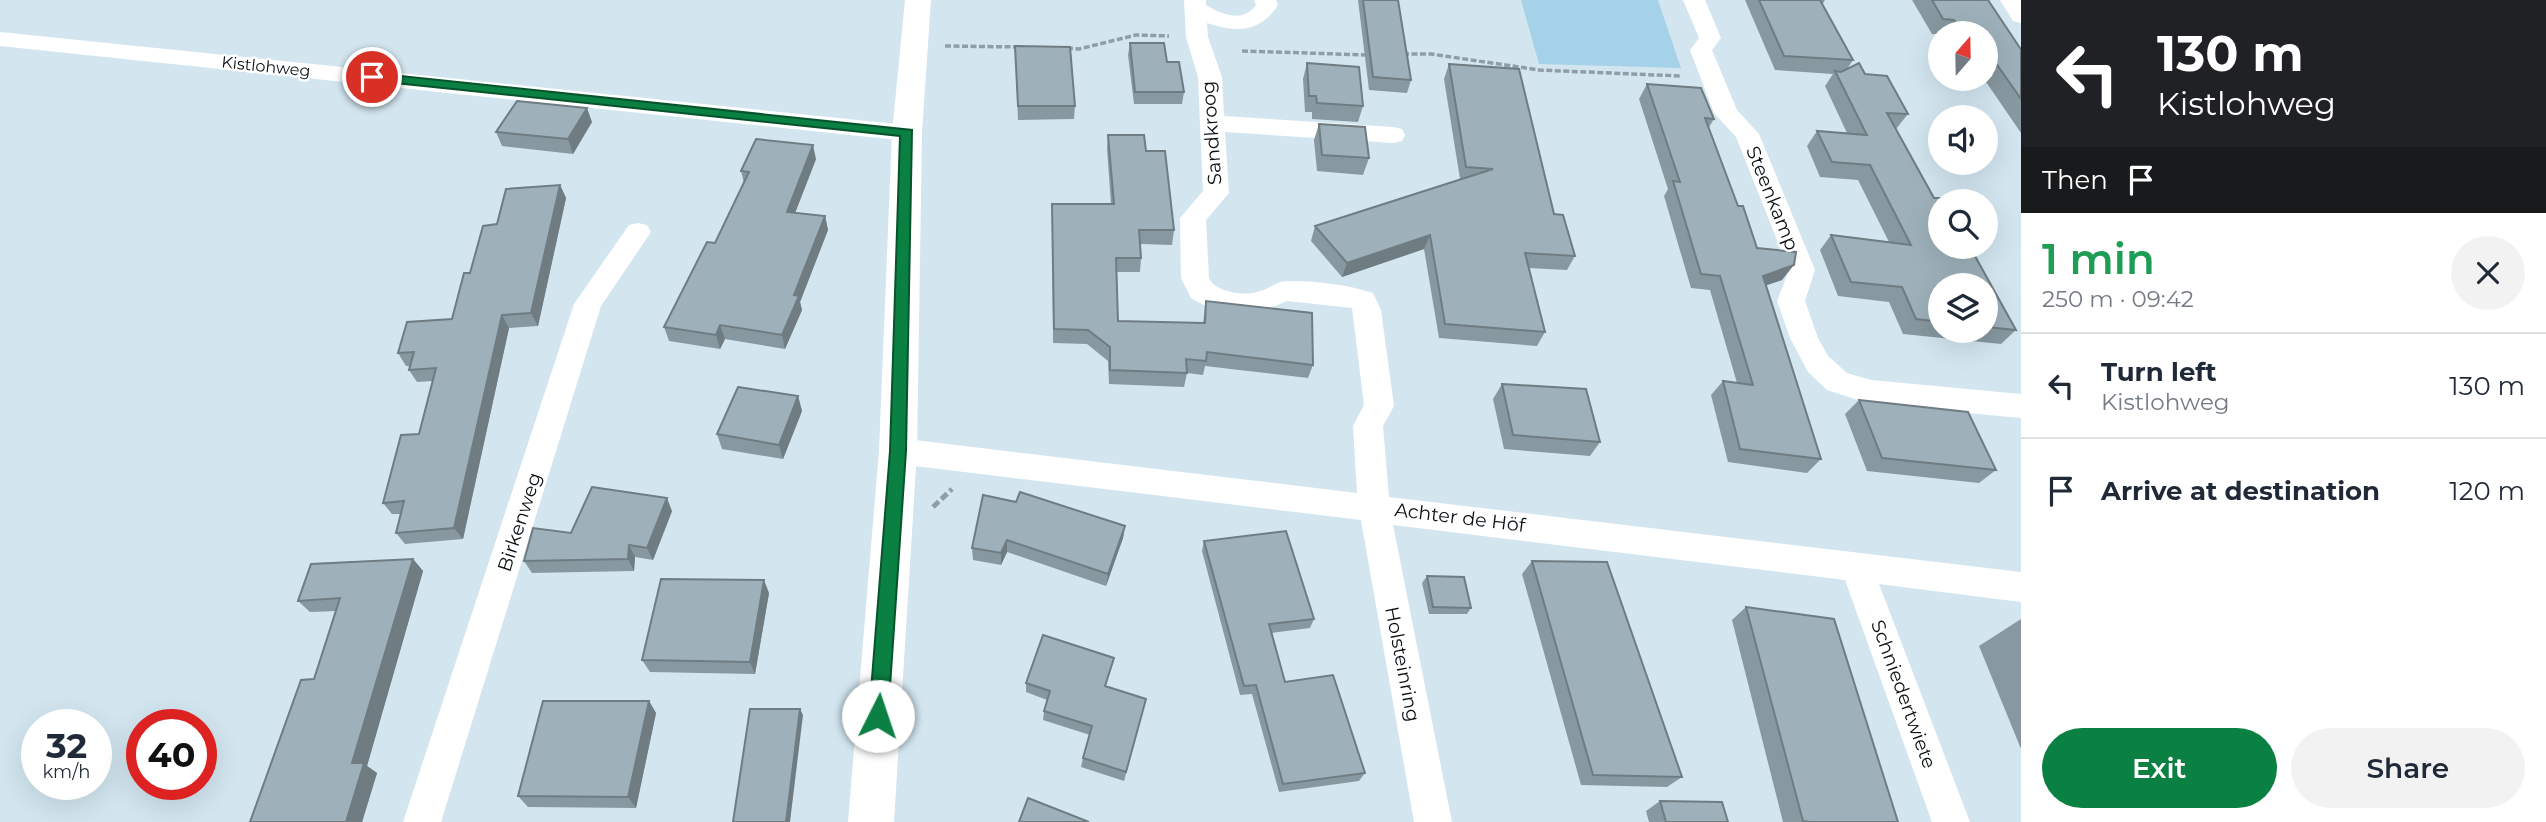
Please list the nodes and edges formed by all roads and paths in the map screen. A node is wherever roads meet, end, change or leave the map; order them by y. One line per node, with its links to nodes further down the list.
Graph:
1 (918, 0): 9 (street)
2 (1265, 0): 5 (street, Sandkroog)
3 (1694, 0): 14 (street, Steenkamp)
4 (2011, 0): 6 (street)
5 (1195, 4): 7 (street, Sandkroog)
6 (2021, 16)
7 (1197, 37): 11 (path); 13 (path); 15 (street, Sandkroog)
8 (0, 39): 16 (street, Kistlohweg)
9 (914, 46): 10 (path); 16 (street)
10 (1028, 47)
11 (1066, 48)
12 (1390, 54): 14 (path)
13 (1376, 55)
14 (1712, 77): 19 (street, Steenkamp)
15 (1212, 123): 17 (street); 21 (street, Sandkroog)
16 (907, 133): 20 (street)
17 (1393, 135)
18 (638, 233): 24 (street, Birkenweg)
19 (2021, 406)
20 (898, 451): 21 (street, Achter de Höf); 25 (street)
21 (1374, 507): 22 (street, Achter de Höf); 26 (street, Holsteinring)
22 (1856, 566): 23 (street, Achter de Höf); 27 (street, Schniedertwiete)
23 (2021, 587)
24 (422, 822)
25 (871, 822)
26 (1433, 822)
27 (1951, 822)

